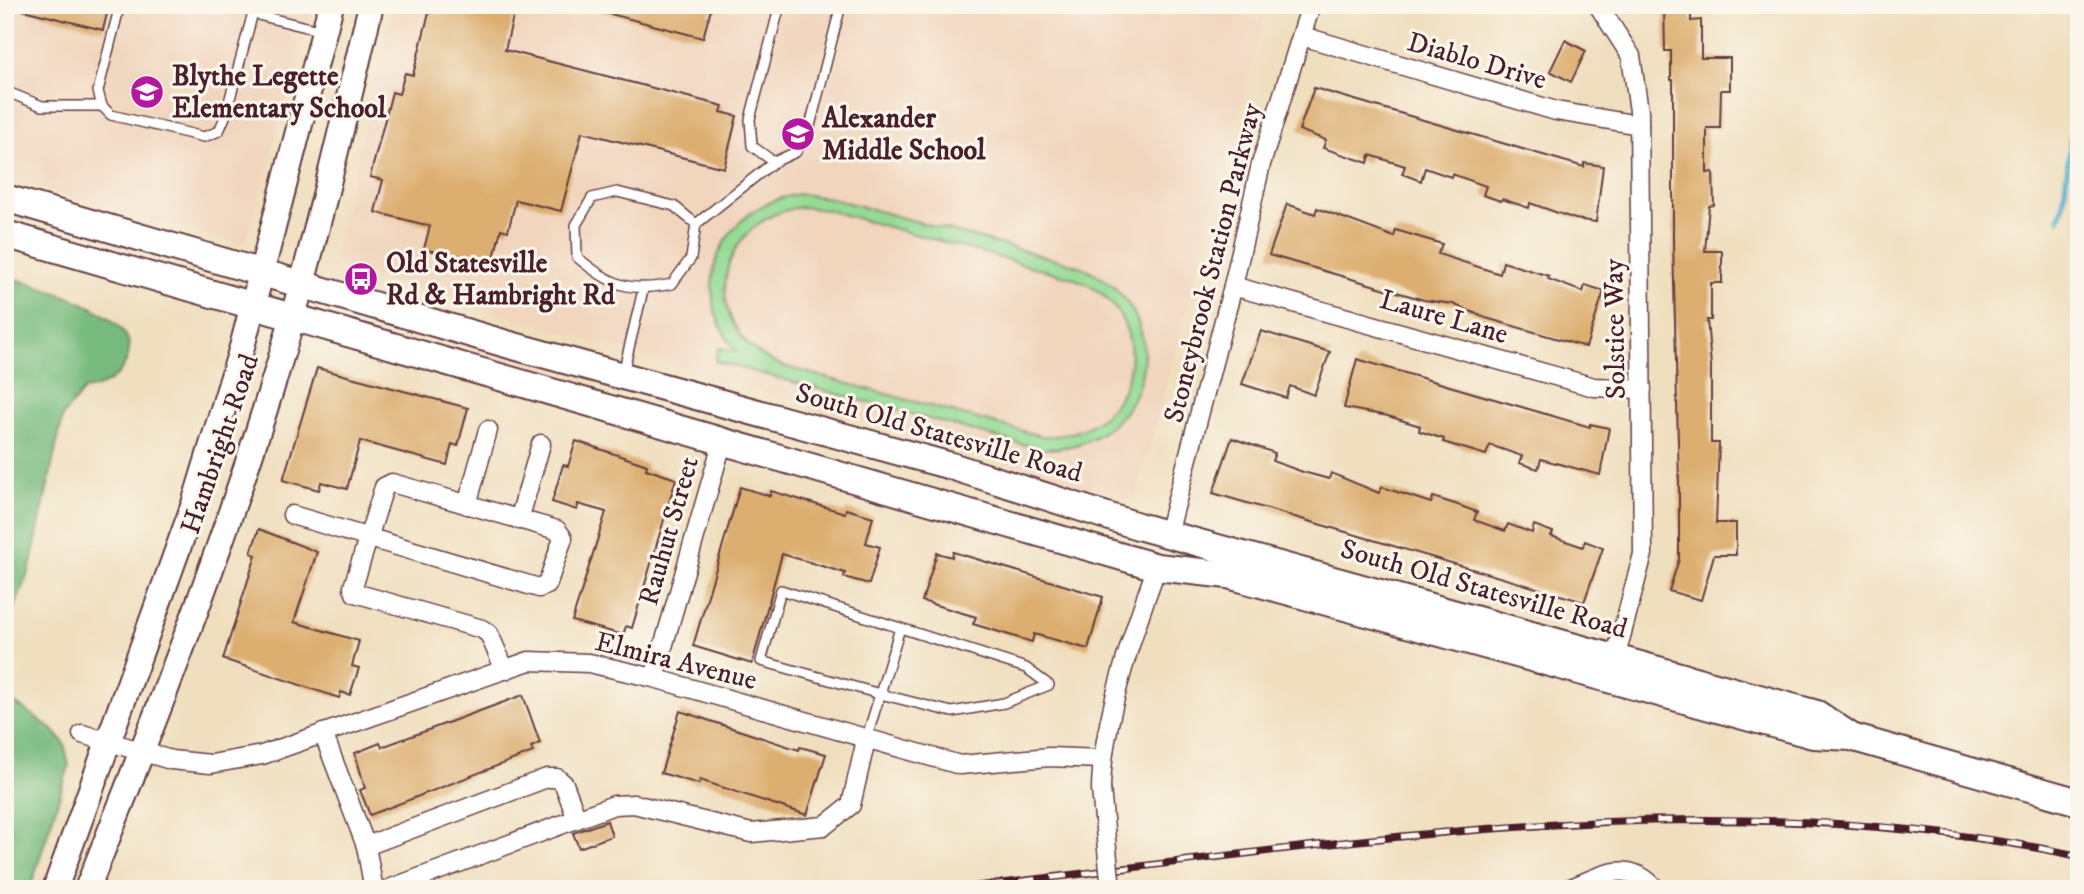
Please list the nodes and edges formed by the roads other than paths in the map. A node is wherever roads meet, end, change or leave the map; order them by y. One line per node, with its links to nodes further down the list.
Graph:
1 (120, 5): 12 (lane)
2 (331, 5): 9 (street, Hambright Road)
3 (371, 5): 19 (street, Hambright Road)
4 (780, 5): 14 (lane)
5 (841, 5): 14 (lane)
6 (1311, 5): 10 (street, Stoneybrook Station Parkway)
7 (1598, 5): 13 (street, Solstice Way)
8 (255, 10): 9 (lane); 12 (lane)
9 (324, 31): 18 (street, Hambright Road)
10 (1302, 36): 13 (street, Diablo Drive); 20 (street, Stoneybrook Station Parkway)
11 (5, 91): 12 (lane)
12 (102, 106)
13 (1639, 125): 25 (street, Solstice Way)
14 (774, 162): 16 (lane)
15 (5, 198): 18 (main road, South Old Statesville Road)
16 (696, 225): 21 (lane); 21 (lane)
17 (5, 233): 22 (main road, South Old Statesville Road)
18 (262, 273): 19 (main road, South Old Statesville Road); 22 (street, Hambright Road)
19 (302, 285): 23 (street, Hambright Road); 24 (main road, South Old Statesville Road)
20 (1233, 286): 25 (street, Laure Lane); 33 (street, Stoneybrook Station Parkway)
21 (643, 290): 24 (lane)
22 (253, 304): 23 (main road, South Old Statesville Road); 46 (street, Hambright Road)
23 (293, 316): 27 (main road, South Old Statesville Road); 47 (street, Hambright Road)
24 (622, 376): 33 (main road, South Old Statesville Road)
25 (1642, 389): 38 (street, Solstice Way)
26 (488, 430): 29 (street)
27 (723, 440): 31 (main road, South Old Statesville Road); 40 (street, Rauhut Street)
28 (541, 444): 32 (street)
29 (467, 505): 32 (street); 34 (street)
30 (292, 515): 34 (street)
31 (993, 519): 33 (main road); 35 (main road, South Old Statesville Road)
32 (519, 520): 34 (street)
33 (1168, 534): 36 (main road, South Old Statesville Road)
34 (368, 539): 39 (street)
35 (1157, 568): 36 (main road); 44 (main road, South Old Statesville Road); 48 (street)
36 (1382, 592): 38 (main road, South Old Statesville Road)
37 (900, 628): 41 (lane); 41 (lane); 41 (lane)
38 (1615, 659): 44 (main road, South Old Statesville Road)
39 (505, 670): 40 (street, Elmira Avenue); 42 (street, Elmira Avenue)
40 (654, 678): 45 (street, Elmira Avenue)
41 (880, 694): 45 (lane)
42 (323, 733): 47 (street, Elmira Avenue); 51 (street)
43 (82, 734): 46 (street, Elmira Avenue)
44 (1851, 737): 49 (main road, South Old Statesville Road)
45 (866, 740): 48 (street, Elmira Avenue); 50 (street)
46 (108, 741): 47 (street, Elmira Avenue); 52 (street, Hambright Road)
47 (142, 751): 53 (street, Hambright Road)
48 (1102, 759): 56 (street, bridge)
49 (2079, 802)
50 (577, 819): 51 (street); 55 (street)
51 (366, 846): 54 (street)
52 (55, 889)
53 (87, 889)
54 (378, 889)
55 (389, 889)
56 (1111, 889)
57 (1568, 889): 58 (street)
58 (1656, 889)

